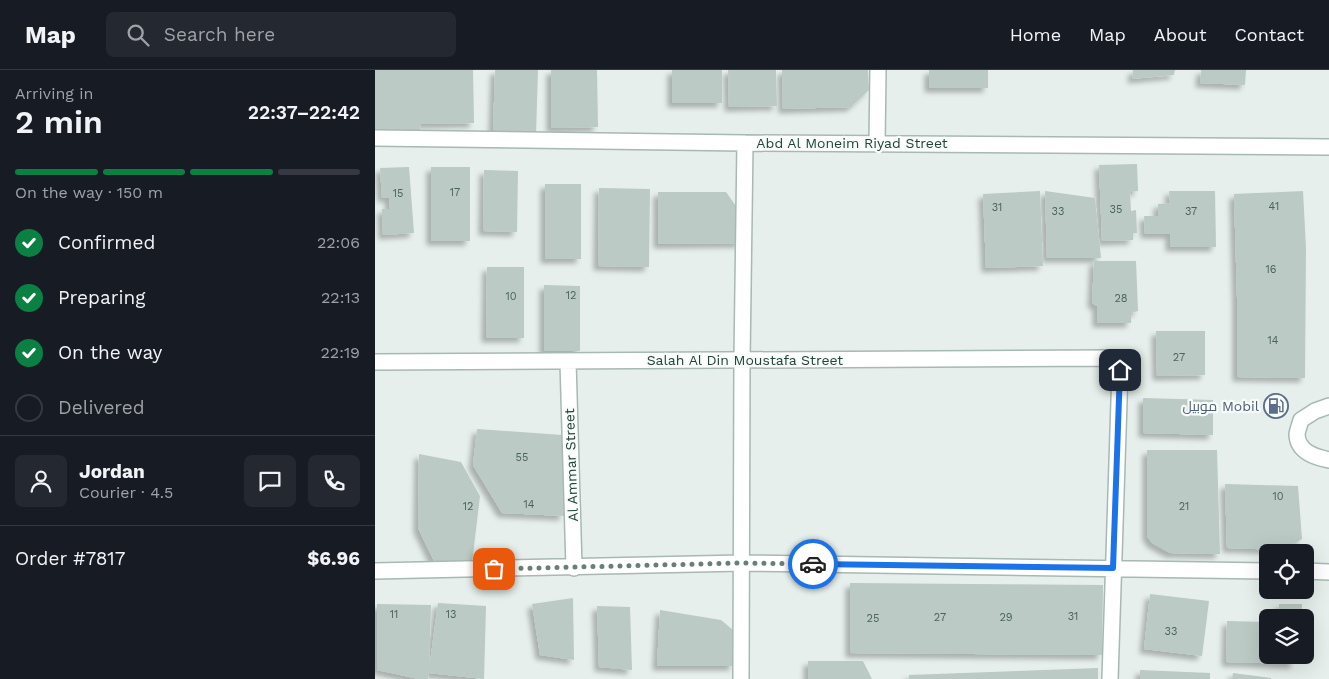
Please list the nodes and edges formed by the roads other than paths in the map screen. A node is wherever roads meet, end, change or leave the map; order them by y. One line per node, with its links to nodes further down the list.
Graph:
1 (878, 70): 4 (street)
2 (375, 138): 3 (street, Abd Al Moneim Riyad Street)
3 (745, 143): 4 (street, Abd Al Moneim Riyad Street); 6 (street)
4 (877, 143): 5 (street, Abd Al Moneim Riyad Street)
5 (1329, 147)
6 (742, 360): 7 (street, Salah Al Din Moustafa Street); 11 (street); 13 (street, Salah Al Din Moustafa Street)
7 (568, 361): 8 (street, Salah Al Din Moustafa Street); 12 (street, Al Ammar Street)
8 (375, 362)
9 (1329, 406): 10 (street)
10 (1329, 460)
11 (742, 563): 12 (street); 13 (street); 18 (street)
12 (573, 568): 16 (street)
13 (1113, 568): 14 (street); 19 (street)
14 (1259, 571)
15 (1314, 571): 17 (street)
16 (375, 572)
17 (1329, 572)
18 (741, 679)
19 (1110, 679)

